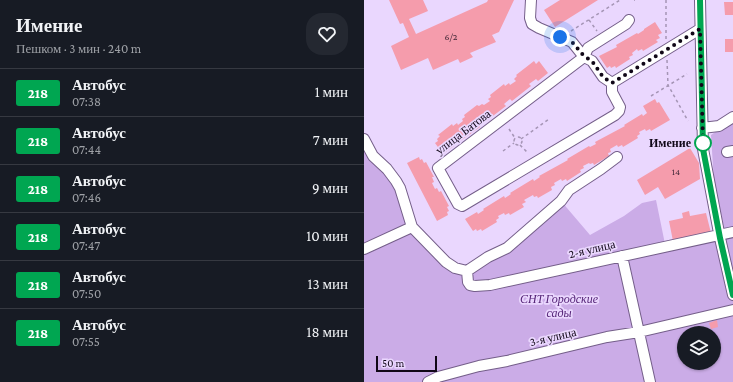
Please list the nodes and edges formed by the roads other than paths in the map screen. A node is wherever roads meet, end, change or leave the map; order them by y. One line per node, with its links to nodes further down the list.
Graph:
1 (531, 0): 5 (street)
2 (700, 0): 4 (street)
3 (629, 20): 5 (street)
4 (700, 29): 6 (street); 8 (street)
5 (584, 56): 6 (street); 6 (street, улица Батова)
6 (612, 83)
7 (733, 117): 8 (street)
8 (702, 128): 15 (street)
9 (364, 139): 10 (street)
10 (373, 156): 12 (street); 13 (street)
11 (616, 157): 18 (street)
12 (364, 162)
13 (412, 227): 16 (street); 18 (street)
14 (733, 232): 15 (street, 2-я улица)
15 (720, 236): 17 (street, 2-я улица); 19 (street)
16 (364, 249)
17 (622, 256): 18 (street, 2-я улица); 21 (street)
18 (467, 271)
19 (733, 295)
20 (733, 310): 21 (street, 3-я улица)
21 (639, 332): 22 (street, 3-я улица); 23 (street)
22 (428, 382)
23 (650, 382)

